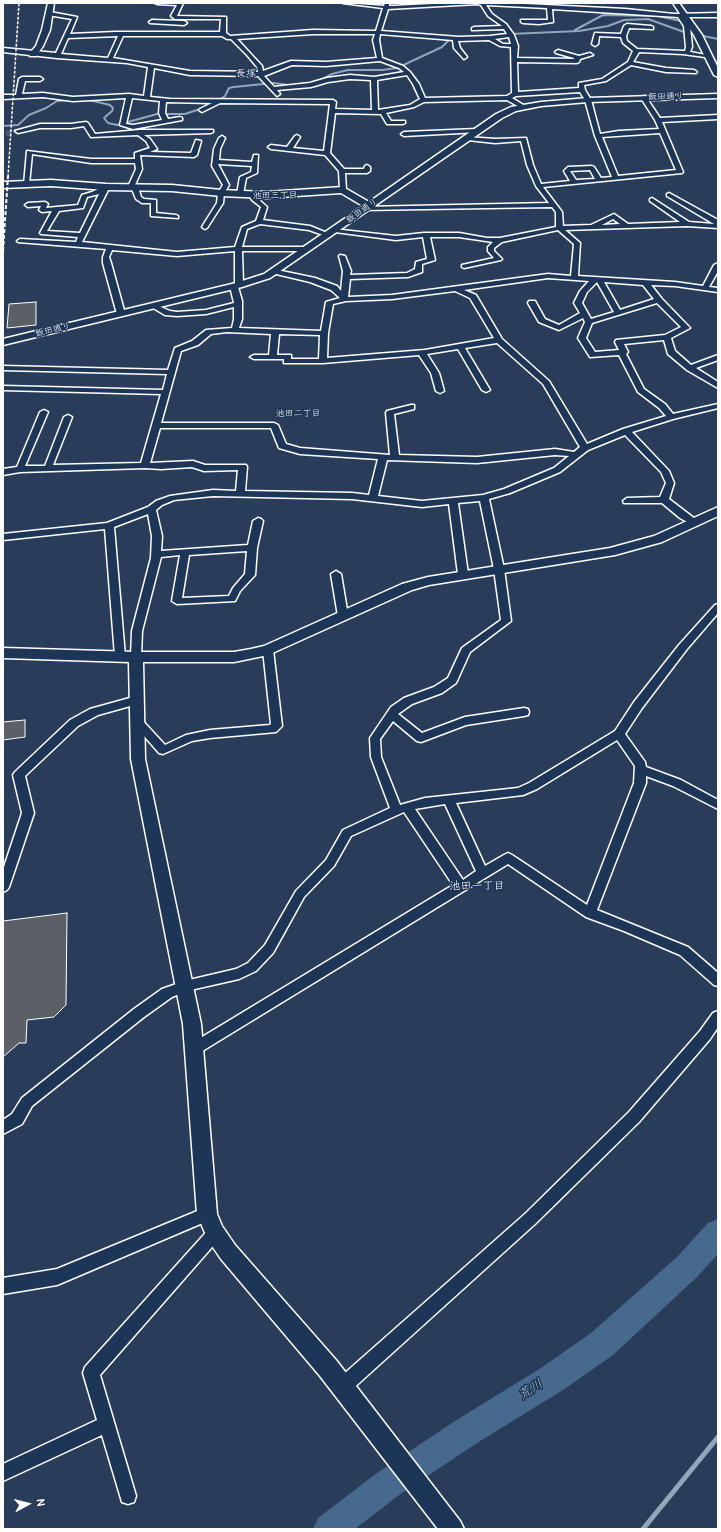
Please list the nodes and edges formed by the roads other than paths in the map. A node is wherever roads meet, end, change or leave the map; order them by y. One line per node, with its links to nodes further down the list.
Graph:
1 (51, 3): 11 (street)
2 (157, 3): 7 (street)
3 (345, 3): 8 (street)
4 (482, 3): 8 (street); 10 (street); 17 (street)
5 (676, 3): 12 (street)
6 (682, 3): 12 (street)
7 (181, 4): 14 (street)
8 (386, 5): 20 (street)
9 (569, 5): 10 (street); 12 (street)
10 (549, 8): 15 (street)
11 (50, 14): 24 (street); 35 (street)
12 (686, 16): 13 (street); 34 (street); 39 (street); 44 (street)
13 (718, 16)
14 (194, 18): 16 (street); 22 (street)
15 (523, 21)
16 (152, 22)
17 (505, 27): 19 (street); 23 (street)
18 (651, 28): 25 (street)
19 (474, 29)
20 (378, 33): 26 (street); 27 (street); 40 (street)
21 (121, 34): 22 (street); 24 (street); 42 (street)
22 (223, 34): 26 (street)
23 (511, 35): 28 (street); 30 (street)
24 (67, 36): 37 (street)
25 (623, 36): 29 (street); 32 (street)
26 (233, 38): 49 (street)
27 (455, 38): 28 (street); 38 (street)
28 (490, 38): 30 (street)
29 (595, 44)
30 (514, 46): 43 (street)
31 (3, 50): 35 (street)
32 (636, 51): 34 (street); 45 (street)
33 (558, 52): 41 (street)
34 (687, 53): 39 (street)
35 (33, 54): 37 (street)
36 (590, 55): 41 (street)
37 (57, 56): 42 (street)
38 (464, 57)
39 (710, 57): 50 (street)
40 (380, 58): 48 (street); 49 (street)
41 (577, 58): 43 (street)
42 (110, 60): 46 (street)
43 (514, 60): 55 (street)
44 (718, 60)
45 (630, 62): 47 (street); 54 (street)
46 (152, 66): 49 (street); 60 (street)
47 (694, 72)
48 (408, 73): 52 (street); 66 (street)
49 (260, 74): 53 (street)
50 (718, 75)
51 (40, 79): 56 (street)
52 (374, 79): 53 (street); 71 (street)
53 (273, 89): 65 (street)
54 (582, 90): 55 (street); 67 (street)
55 (515, 94): 61 (street)
56 (20, 96): 57 (street); 59 (street)
57 (129, 96): 60 (street); 76 (street)
58 (718, 96): 62 (street, 飯田通り)
59 (3, 97)
60 (147, 98): 63 (street)
61 (508, 98): 66 (street); 68 (street)
62 (644, 98): 67 (street, 飯田通り); 75 (street)
63 (163, 100): 64 (street); 76 (street)
64 (220, 100): 65 (street); 69 (street)
65 (285, 100): 70 (street)
66 (423, 100): 72 (street)
67 (588, 100): 68 (street, 飯田通り); 82 (street)
68 (523, 107): 79 (street, 飯田通り)
69 (202, 110)
70 (331, 111): 71 (street); 89 (street)
71 (375, 112): 72 (street)
72 (383, 112): 79 (street)
73 (718, 116): 75 (street)
74 (180, 119): 76 (street)
75 (658, 120): 80 (street)
76 (166, 122)
77 (18, 131): 81 (street)
78 (211, 131): 81 (street)
79 (478, 131): 85 (street, 飯田通り)
80 (662, 131): 82 (street); 96 (street)
81 (140, 132): 91 (street)
82 (598, 136): 96 (street)
83 (297, 137): 88 (street)
84 (222, 138): 92 (street)
85 (468, 138): 101 (street); 112 (street, 飯田通り)
86 (198, 141): 91 (street)
87 (271, 147): 88 (street)
88 (289, 149): 89 (street)
89 (327, 153): 95 (street)
90 (256, 156): 93 (street)
91 (138, 157): 99 (street); 102 (street)
92 (215, 162): 93 (street); 105 (street)
93 (255, 164): 106 (street)
94 (367, 167): 95 (street)
95 (342, 171): 104 (street)
96 (616, 178): 97 (street)
97 (599, 180): 98 (street); 98 (street)
98 (574, 182): 101 (street)
99 (26, 184): 100 (street); 103 (street)
100 (3, 185)
101 (540, 186): 110 (street)
102 (133, 187): 103 (street); 105 (street); 114 (street)
103 (107, 188): 113 (street); 124 (street)
104 (342, 190): 108 (street); 112 (street)
105 (221, 193): 106 (street); 119 (street)
106 (240, 194): 108 (street)
107 (669, 194): 116 (street)
108 (252, 195): 115 (street)
109 (652, 200): 117 (street)
110 (553, 205): 112 (street); 122 (street)
111 (28, 206): 113 (street)
112 (366, 208): 123 (street, 飯田通り)
113 (57, 209): 124 (street)
114 (176, 217)
115 (259, 222): 123 (street); 130 (street)
116 (718, 223)
117 (687, 224): 118 (street); 121 (street)
118 (718, 226)
119 (206, 227)
120 (592, 227): 121 (street); 121 (street); 122 (street)
121 (628, 227)
122 (559, 228): 126 (street); 137 (street)
123 (332, 232): 125 (street); 131 (street, 飯田通り)
124 (82, 235): 128 (street)
125 (426, 235): 126 (street); 136 (street)
126 (500, 240): 134 (street)
127 (20, 241): 128 (street)
128 (78, 244): 129 (street)
129 (110, 247): 130 (street); 150 (street)
130 (238, 249): 131 (street); 140 (street)
131 (307, 249): 135 (street, 飯田通り)
132 (342, 256): 136 (street)
133 (718, 265): 141 (street)
134 (464, 266)
135 (275, 271): 140 (street, 飯田通り); 144 (street)
136 (346, 277): 144 (street)
137 (574, 278): 138 (street); 142 (street)
138 (597, 281): 139 (street); 149 (street); 151 (street)
139 (646, 284): 141 (street); 145 (street)
140 (237, 286): 147 (street); 148 (street, 飯田通り)
141 (705, 288): 143 (street)
142 (457, 289): 144 (street); 157 (street)
143 (718, 290)
144 (345, 298): 155 (street)
145 (658, 300): 149 (street); 156 (street)
146 (532, 303): 151 (street)
147 (238, 304): 148 (street); 153 (street)
148 (154, 306): 150 (street, 飯田通り)
149 (618, 313): 152 (street)
150 (120, 314): 158 (street, 飯田通り)
151 (584, 314): 152 (street)
152 (589, 322): 160 (street)
153 (235, 331): 154 (street); 168 (street)
154 (275, 332): 155 (street); 163 (street)
155 (324, 333): 165 (street)
156 (667, 337): 160 (street); 167 (street)
157 (499, 340): 159 (street); 181 (street)
158 (3, 342)
159 (461, 347): 161 (street); 171 (street)
160 (621, 352): 178 (street)
161 (422, 353): 165 (street); 172 (street)
162 (254, 357): 163 (street)
163 (273, 357): 165 (street)
164 (718, 357): 167 (street)
165 (323, 361)
166 (3, 368): 168 (street)
167 (690, 368): 169 (street)
168 (171, 372): 173 (street)
169 (718, 386)
170 (3, 388): 173 (street)
171 (486, 390)
172 (440, 391)
173 (165, 392): 179 (street)
174 (718, 406): 178 (street)
175 (411, 407): 184 (street)
176 (44, 412): 187 (street)
177 (68, 417): 186 (street)
178 (671, 417): 180 (street)
179 (155, 426): 183 (street); 185 (street)
180 (626, 431): 181 (street); 192 (street)
181 (585, 448): 182 (street)
182 (577, 455): 184 (street); 191 (street)
183 (383, 457): 184 (street); 190 (street)
184 (395, 457)
185 (145, 465): 186 (street); 189 (street)
186 (48, 468): 187 (street)
187 (20, 469): 188 (street)
188 (3, 472)
189 (240, 494): 190 (street); 195 (street)
190 (373, 498): 193 (street)
191 (484, 498): 193 (street); 204 (street)
192 (664, 500): 194 (street); 198 (street)
193 (453, 501): 206 (street)
194 (627, 501)
195 (152, 509): 199 (street); 203 (street)
196 (718, 511): 198 (street)
197 (258, 521): 201 (street)
198 (694, 522): 204 (street)
199 (109, 526): 200 (street); 211 (street)
200 (3, 537)
201 (252, 548): 202 (street); 202 (street)
202 (185, 552): 203 (street)
203 (156, 554): 211 (street)
204 (499, 569): 206 (street); 214 (street)
205 (336, 574): 208 (street)
206 (463, 574): 208 (street)
207 (718, 607): 216 (street)
208 (343, 616): 209 (street)
209 (268, 650): 211 (street); 215 (street)
210 (3, 653): 211 (street)
211 (128, 656): 212 (street)
212 (137, 700): 215 (street); 222 (street)
213 (524, 712): 214 (street)
214 (392, 715): 220 (street)
215 (137, 722): 226 (street)
216 (620, 734): 217 (street); 218 (street)
217 (640, 769): 219 (street); 224 (street)
218 (448, 799): 220 (street); 221 (street)
219 (718, 805)
220 (401, 808): 223 (street); 226 (street)
221 (483, 873): 223 (street); 224 (street)
222 (3, 887)
223 (460, 887): 228 (street)
224 (590, 914): 225 (street)
225 (718, 981)
226 (185, 986): 228 (street); 229 (street)
227 (718, 1018): 233 (street)
228 (194, 1049): 230 (street)
229 (3, 1128)
230 (207, 1214): 231 (street); 232 (street)
231 (214, 1233): 233 (street); 234 (street)
232 (3, 1286)
233 (342, 1387): 237 (street)
234 (107, 1424): 235 (street); 236 (street)
235 (3, 1473)
236 (128, 1496)
237 (452, 1529)

